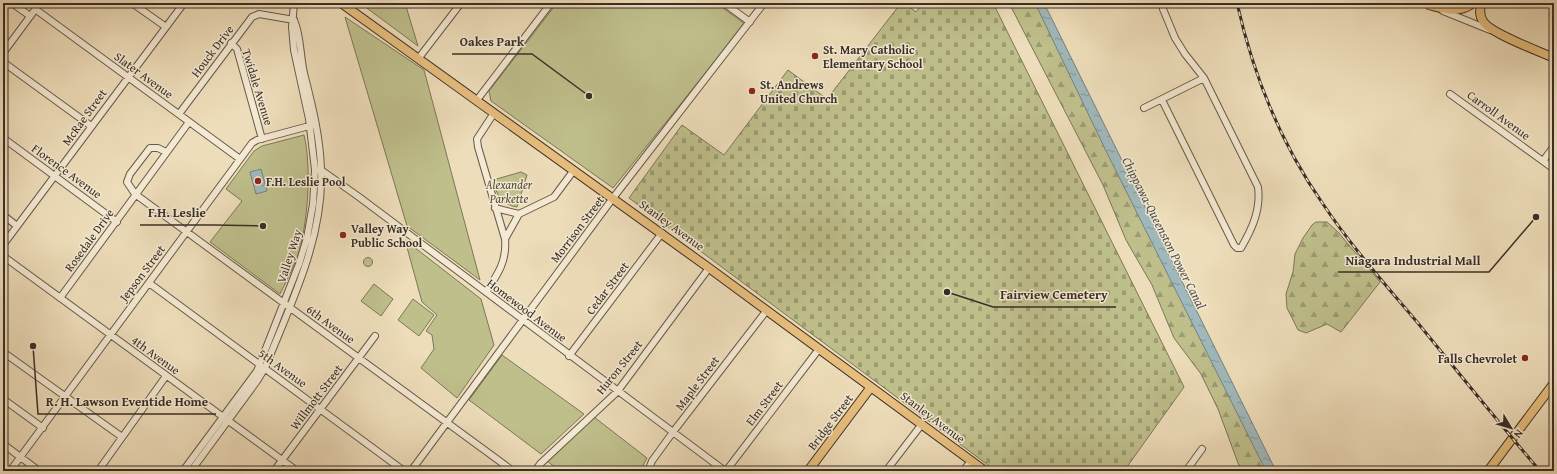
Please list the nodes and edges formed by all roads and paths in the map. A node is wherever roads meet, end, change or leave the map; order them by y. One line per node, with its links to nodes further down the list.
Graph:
1 (12, 3): 16 (street)
2 (40, 3): 15 (street)
3 (132, 3): 19 (street)
4 (184, 3): 19 (street, McRae Street)
5 (294, 3): 17 (street, Valley Way)
6 (341, 3): 23 (main road, Stanley Avenue)
7 (461, 3): 23 (street)
8 (552, 3): 29 (street)
9 (724, 3): 18 (street)
10 (764, 3): 18 (street, Morrison Street)
11 (1162, 3): 27 (street)
12 (1473, 3): 14 (main road)
13 (1481, 3): 20 (main road)
14 (1427, 4): 20 (street)
15 (35, 9): 16 (street); 26 (street, Slater Avenue)
16 (30, 16): 22 (street)
17 (294, 20): 21 (street, Houck Drive); 35 (street, Valley Way)
18 (750, 22): 48 (street, Morrison Street)
19 (166, 28): 26 (street, McRae Street)
20 (1493, 31): 24 (main road)
21 (231, 43): 33 (street, Houck Drive); 38 (street, Twidale Avenue)
22 (3, 53)
23 (418, 58): 29 (main road, Stanley Avenue)
24 (1554, 58)
25 (3, 62): 36 (street)
26 (128, 76): 33 (street, Slater Avenue); 36 (street, McRae Street)
27 (1204, 78): 30 (street); 30 (street)
28 (1450, 94): 42 (street, Carroll Avenue)
29 (477, 100): 32 (main road, Stanley Avenue)
30 (1162, 100): 31 (street)
31 (1144, 108)
32 (494, 113): 45 (main road, Stanley Avenue); 49 (street)
33 (179, 114): 34 (street, Slater Avenue)
34 (189, 122): 40 (street, Rosedale Drive); 41 (street, Slater Avenue)
35 (313, 125): 38 (street, Jepson Street); 44 (street, Valley Way)
36 (91, 126): 46 (street, McRae Street)
37 (3, 138): 46 (street, Florence Avenue)
38 (262, 138): 41 (street, Jepson Street)
39 (1554, 146): 42 (street)
40 (166, 152): 47 (street, Rosedale Drive); 47 (street)
41 (240, 159): 54 (street, Jepson Street)
42 (1543, 161): 43 (street, Carroll Avenue)
43 (1554, 169)
44 (318, 170): 61 (street, Homewood Avenue); 63 (street, Valley Way)
45 (574, 170): 48 (main road, Stanley Avenue); 50 (street)
46 (55, 176): 52 (street, Florence Avenue); 53 (street, McRae Street)
47 (135, 194): 52 (street, Rosedale Drive); 54 (street, 6th Avenue)
48 (613, 198): 55 (main road, Stanley Avenue); 65 (street, Morrison Street)
49 (495, 208): 50 (street); 56 (street)
50 (519, 214): 56 (street)
51 (3, 215): 53 (street)
52 (117, 222): 62 (street, Rosedale Drive)
53 (17, 226): 57 (street, McRae Street)
54 (186, 232): 60 (street, Jepson Street); 63 (street, 6th Avenue)
55 (662, 233): 59 (main road, Stanley Avenue); 70 (street, Cedar Street)
56 (505, 239): 61 (street)
57 (3, 245)
58 (3, 256): 62 (street, 4th Avenue)
59 (710, 268): 64 (main road, Stanley Avenue); 76 (street, Huron Street)
60 (149, 283): 66 (street, Jepson Street); 72 (street, 5th Avenue)
61 (486, 292): 65 (street, Homewood Avenue)
62 (60, 298): 66 (street, 4th Avenue)
63 (287, 305): 71 (street, 6th Avenue); 72 (street, Valley Way)
64 (767, 310): 68 (main road, Stanley Avenue); 84 (street, Maple Street)
65 (522, 321): 70 (street, Homewood Avenue); 81 (street, Morrison Street)
66 (110, 335): 73 (street, 4th Avenue); 77 (street, Jepson Street)
67 (375, 336): 71 (street, Willmott Street)
68 (819, 349): 75 (main road, Stanley Avenue); 103 (street, Elm Street)
69 (3, 352): 77 (street)
70 (569, 356): 76 (street, Homewood Avenue)
71 (359, 358): 79 (street, Willmott Street); 81 (street, 6th Avenue)
72 (262, 367): 79 (street, 5th Avenue); 80 (street, Valley Way)
73 (166, 376): 80 (street, 4th Avenue); 85 (street)
74 (1554, 383): 109 (main road)
75 (871, 387): 82 (main road, Stanley Avenue); 104 (main road, Bridge Street)
76 (617, 392): 84 (street, Homewood Avenue); 101 (street, Huron Street)
77 (65, 396): 83 (street, Jepson Street); 85 (street)
78 (3, 398): 83 (street)
79 (320, 409): 89 (street, Willmott Street); 98 (street, 5th Avenue)
80 (225, 419): 89 (street, 4th Avenue); 94 (street, Valley Way); 95 (street, Valley Way)
81 (447, 422): 99 (street, Morrison Street); 100 (street, 6th Avenue)
82 (922, 424): 90 (main road, Stanley Avenue); 105 (street)
83 (43, 428): 88 (street, Jepson Street)
84 (673, 432): 102 (street, Maple Street); 103 (street, Homewood Avenue)
85 (122, 437): 93 (street)
86 (3, 444): 88 (street)
87 (1202, 449): 108 (street)
88 (20, 457): 91 (street, Jepson Street); 92 (street)
89 (282, 460): 96 (street, Willmott Street); 97 (street, 4th Avenue)
90 (971, 461): 106 (street); 107 (main road, Stanley Avenue)
91 (10, 471)
92 (39, 471)
93 (98, 471)
94 (183, 471)
95 (191, 471)
96 (274, 471)
97 (297, 471)
98 (404, 471)
99 (411, 471)
100 (513, 471)
101 (535, 471)
102 (648, 471)
103 (725, 471)
104 (808, 471)
105 (886, 471)
106 (963, 471)
107 (985, 471)
108 (1186, 471)
109 (1488, 471)

